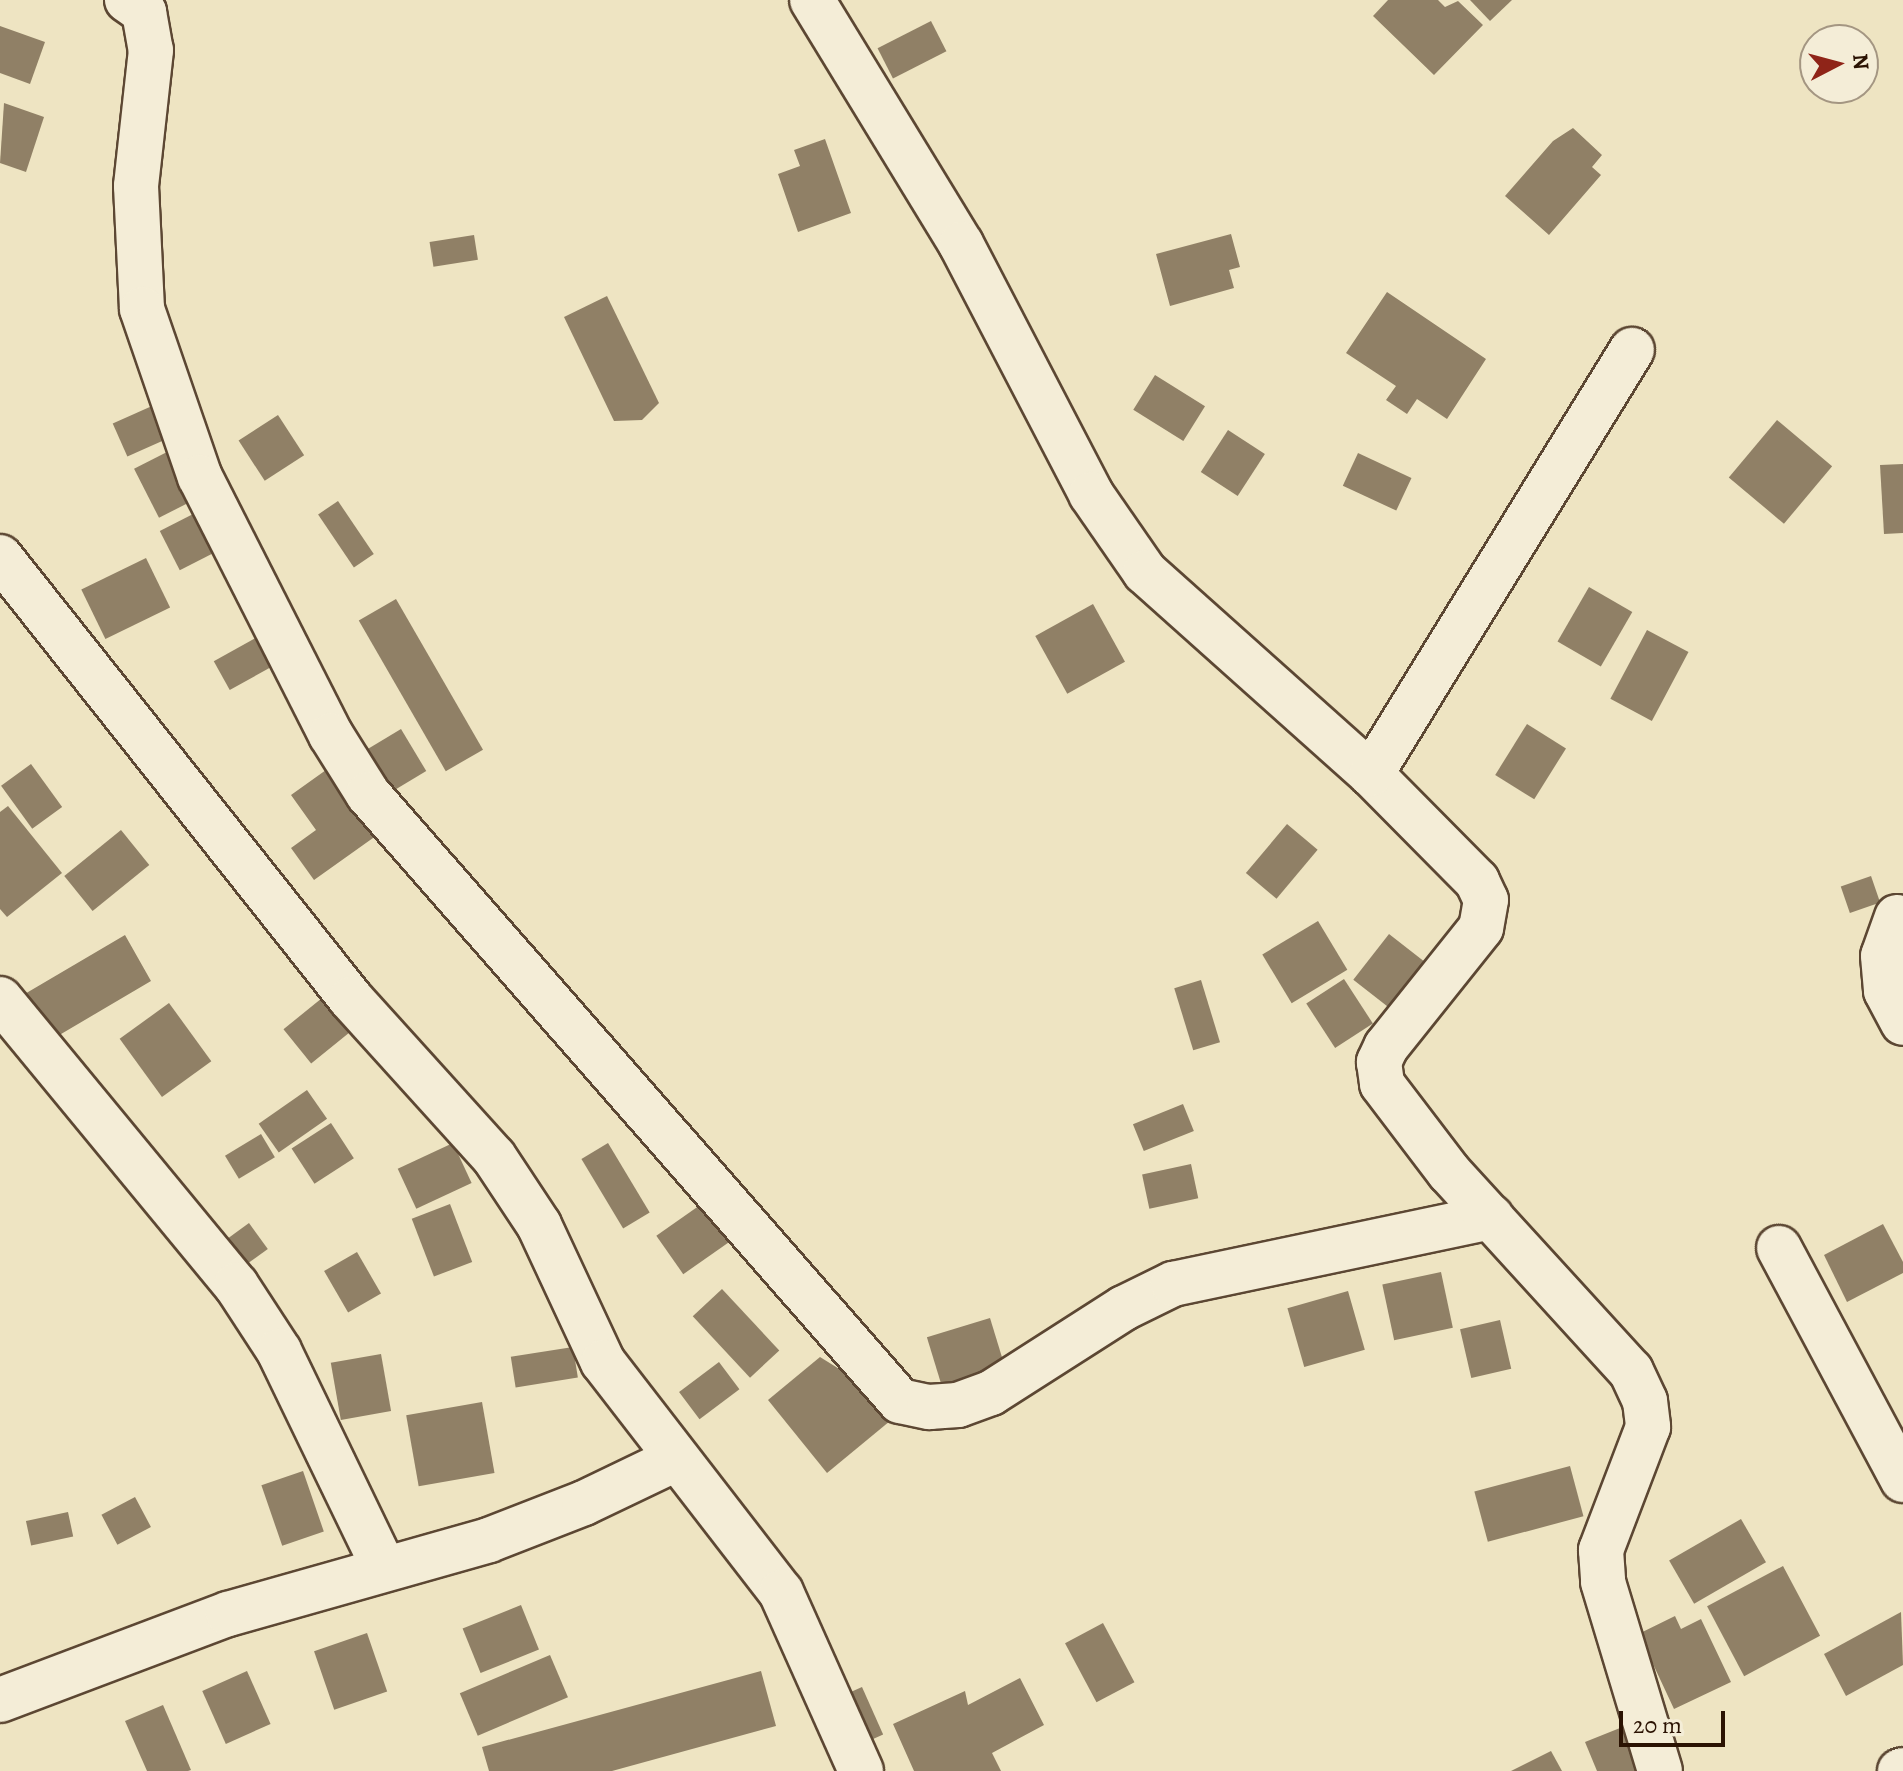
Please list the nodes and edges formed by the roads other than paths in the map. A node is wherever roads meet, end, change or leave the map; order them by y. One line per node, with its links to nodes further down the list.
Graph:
1 (127, 0): 9 (street)
2 (812, 0): 5 (street)
3 (1632, 350): 5 (street)
4 (0, 557): 11 (street)
5 (1371, 774): 9 (street)
6 (1897, 917): 8 (street)
7 (0, 999): 13 (street)
8 (1903, 1023)
9 (1491, 1217): 16 (street)
10 (1779, 1248): 12 (street)
11 (676, 1459): 13 (street); 15 (street)
12 (1903, 1480)
13 (384, 1568): 14 (street)
14 (0, 1700)
15 (861, 1771)
16 (1660, 1771)

